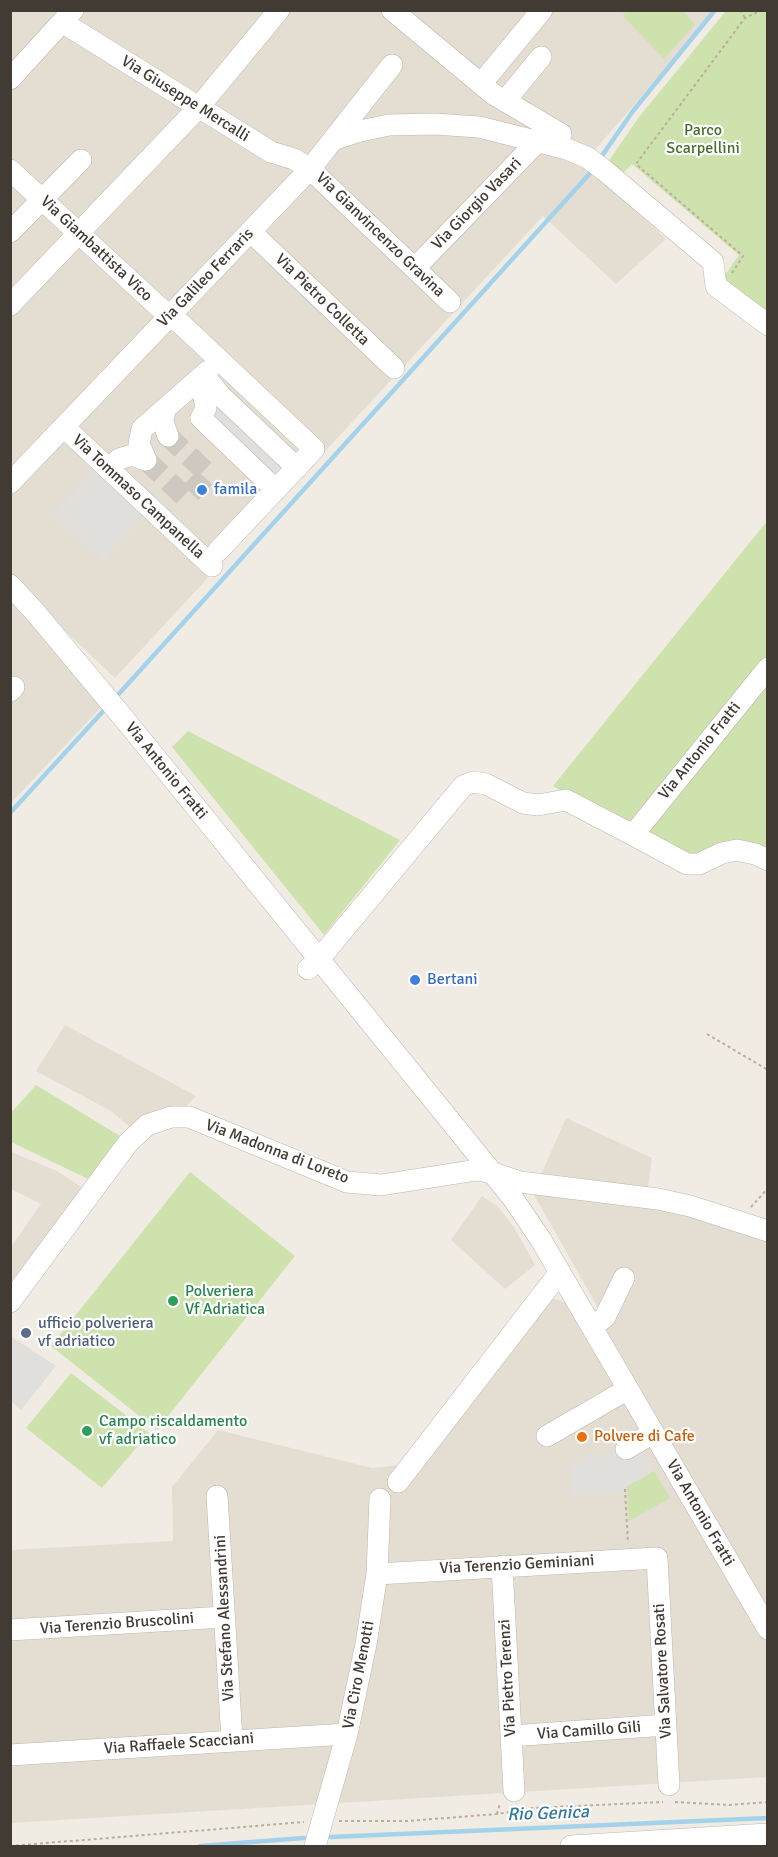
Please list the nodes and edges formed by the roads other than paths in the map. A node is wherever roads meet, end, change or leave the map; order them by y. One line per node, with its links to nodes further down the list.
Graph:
1 (279, 10): 10 (street)
2 (392, 10): 8 (street)
3 (542, 10): 8 (street)
4 (68, 16): 7 (street); 10 (street, Via Giuseppe Mercalli)
5 (541, 57): 9 (street)
6 (392, 65): 12 (street, Via Galileo Ferraris)
7 (10, 79)
8 (481, 84): 9 (street)
9 (505, 100): 11 (street)
10 (198, 108): 15 (street, Via Giuseppe Mercalli); 20 (street)
11 (561, 134)
12 (334, 140): 13 (street); 15 (street, Via Galileo Ferraris)
13 (538, 141): 21 (street, Via Giorgio Vasari); 25 (street)
14 (81, 160): 17 (street)
15 (310, 169): 18 (street, Via Galileo Ferraris); 21 (street, Via Gianvincenzo Gravina)
16 (10, 170): 17 (street, Via Giambattista Vico)
17 (43, 199): 19 (street); 20 (street, Via Giambattista Vico)
18 (251, 231): 24 (street, Via Galileo Ferraris); 27 (street, Via Pietro Colletta)
19 (10, 232)
20 (81, 233): 23 (street); 24 (street, Via Giambattista Vico)
21 (415, 268): 22 (street, Via Gianvincenzo Gravina)
22 (450, 302)
23 (10, 305)
24 (171, 316): 26 (street, Via Giambattista Vico); 29 (street, Via Galileo Ferraris)
25 (768, 325)
26 (211, 367): 28 (street); 31 (street); 31 (street, Via Giambattista Vico); 34 (street)
27 (394, 368)
28 (165, 410): 30 (street); 32 (street)
29 (64, 428): 32 (street, Via Tommaso Campanella); 33 (street, Via Galileo Ferraris)
30 (168, 436)
31 (297, 468): 34 (street)
32 (109, 470): 34 (street, Via Tommaso Campanella)
33 (10, 483)
34 (276, 489)
35 (10, 585): 39 (street, Via Antonio Fratti)
36 (768, 668): 37 (street, Via Antonio Fratti)
37 (633, 835): 38 (street); 39 (street)
38 (768, 860)
39 (314, 963): 40 (street, Via Antonio Fratti)
40 (493, 1173): 41 (street, Via Madonna di Loreto); 42 (street, Via Antonio Fratti); 44 (street, Via Madonna di Loreto)
41 (768, 1231)
42 (560, 1272): 45 (street, Via Antonio Fratti); 50 (street)
43 (624, 1278): 45 (street)
44 (10, 1302)
45 (592, 1328): 46 (street, Via Antonio Fratti)
46 (628, 1389): 47 (street, Via Antonio Fratti); 48 (street)
47 (653, 1433): 49 (street); 57 (street, Via Antonio Fratti)
48 (547, 1436)
49 (626, 1449)
50 (398, 1482)
51 (218, 1496): 56 (street, Via Stefano Alessandrini)
52 (380, 1499): 55 (street, Via Ciro Menotti)
53 (657, 1558): 54 (street, Via Terenzio Geminiani); 59 (street, Via Salvatore Rosati)
54 (502, 1566): 55 (street, Via Terenzio Geminiani); 61 (street, Via Pietro Terenzi)
55 (377, 1574): 60 (street, Via Ciro Menotti)
56 (224, 1617): 58 (street, Via Terenzio Bruscolini); 62 (street, Via Stefano Alessandrini)
57 (768, 1629)
58 (10, 1630)
59 (666, 1725): 61 (street, Via Camillo Gili); 64 (street, Via Salvatore Rosati)
60 (347, 1734): 62 (street, Via Raffaele Scacciani); 68 (street, Via Ciro Menotti)
61 (511, 1736): 65 (street, Via Pietro Terenzi)
62 (232, 1740): 63 (street, Via Raffaele Scacciani)
63 (10, 1755)
64 (669, 1785)
65 (514, 1791)
66 (768, 1834): 69 (street)
67 (768, 1844): 70 (street)
68 (315, 1846)
69 (571, 1846)
70 (737, 1846)

